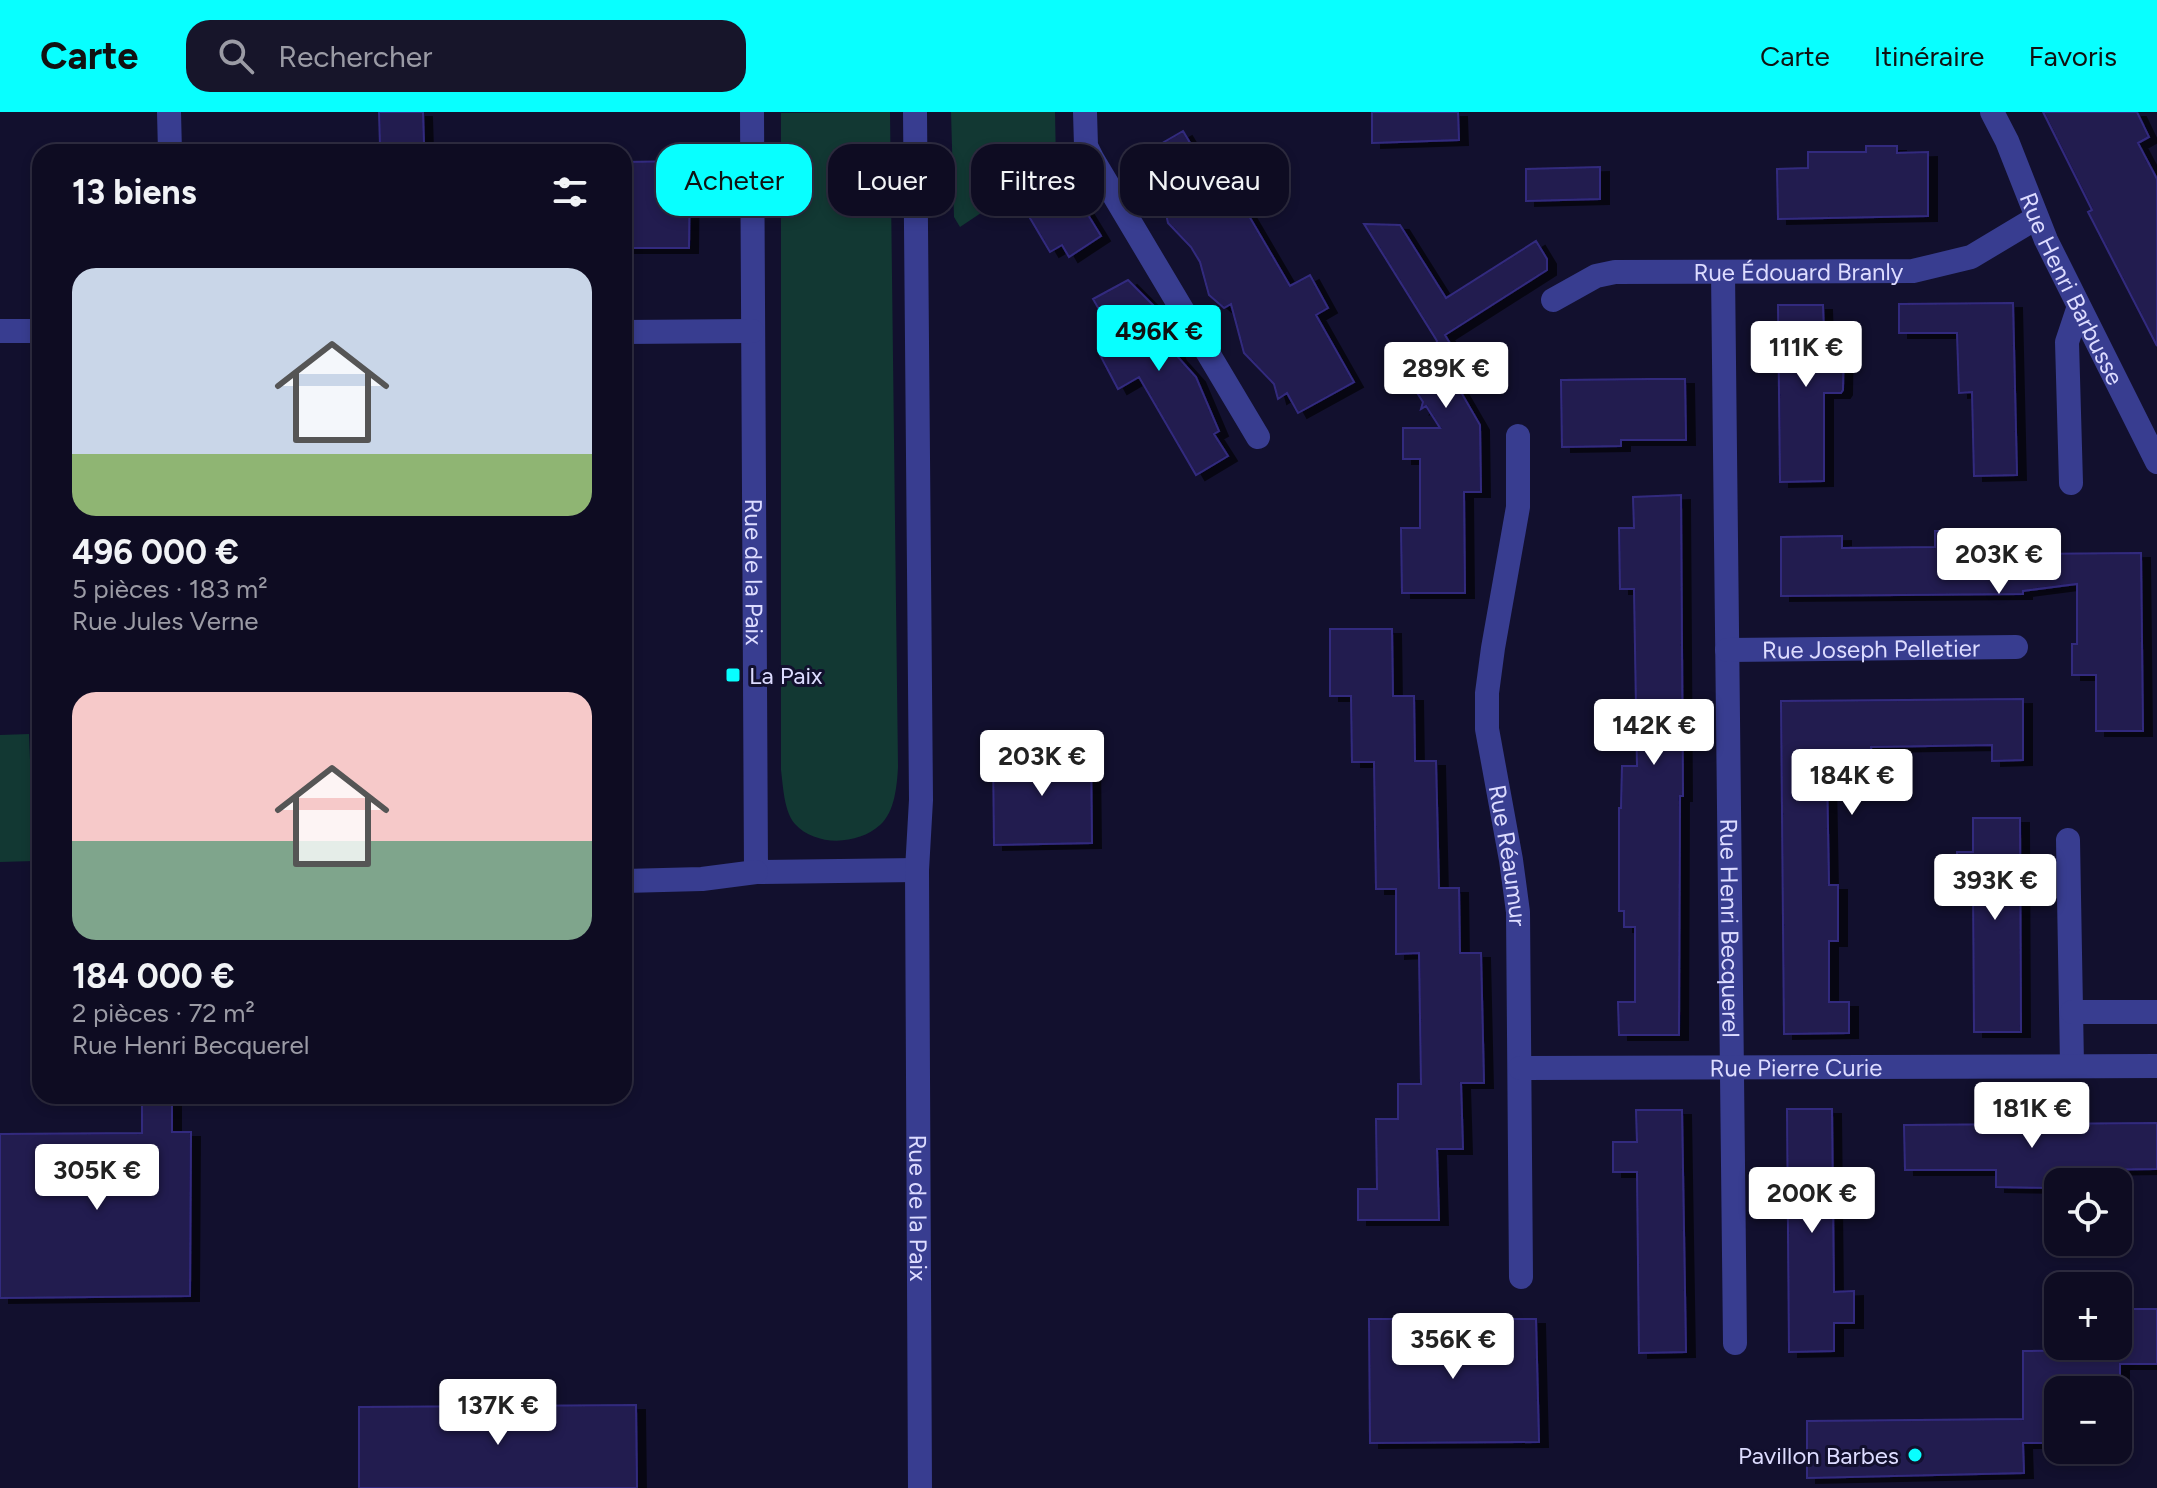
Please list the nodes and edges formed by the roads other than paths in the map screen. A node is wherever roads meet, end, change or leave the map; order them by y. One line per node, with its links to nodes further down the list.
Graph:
1 (169, 112): 6 (street)
2 (752, 112): 13 (street, Rue de la Paix)
3 (915, 112): 22 (street, Rue de la Paix)
4 (1085, 112): 16 (street)
5 (1992, 112): 7 (street, Rue Henri Barbusse)
6 (170, 144)
7 (2036, 218): 8 (street, Rue Édouard Branly); 10 (street, Rue Henri Barbusse)
8 (1723, 272): 9 (street, Rue Édouard Branly); 20 (street, Rue Henri Becquerel)
9 (1553, 300)
10 (2078, 309): 17 (street, Rue Henri Barbusse); 18 (street)
11 (0, 331): 12 (street)
12 (32, 331)
13 (752, 331): 14 (street); 23 (street, Rue de la Paix)
14 (632, 332)
15 (1518, 436): 30 (street, Rue Réaumur)
16 (1258, 437)
17 (2157, 462)
18 (2071, 483)
19 (2016, 647): 20 (street, Rue Joseph Pelletier)
20 (1727, 650): 29 (street, Rue Henri Becquerel)
21 (2068, 840): 25 (street)
22 (917, 870): 23 (street); 33 (street, Rue de la Paix)
23 (756, 872): 24 (street)
24 (632, 881)
25 (2072, 1012): 26 (street); 27 (street)
26 (2157, 1012)
27 (2072, 1065): 28 (street, Rue Pierre Curie); 29 (street, Rue Pierre Curie)
28 (2157, 1066)
29 (1732, 1067): 30 (street, Rue Pierre Curie); 32 (street, Rue Henri Becquerel)
30 (1520, 1068): 31 (street, Rue Réaumur)
31 (1521, 1277)
32 (1735, 1343)
33 (921, 1450): 34 (street); 35 (street)
34 (920, 1488)
35 (929, 1488)

